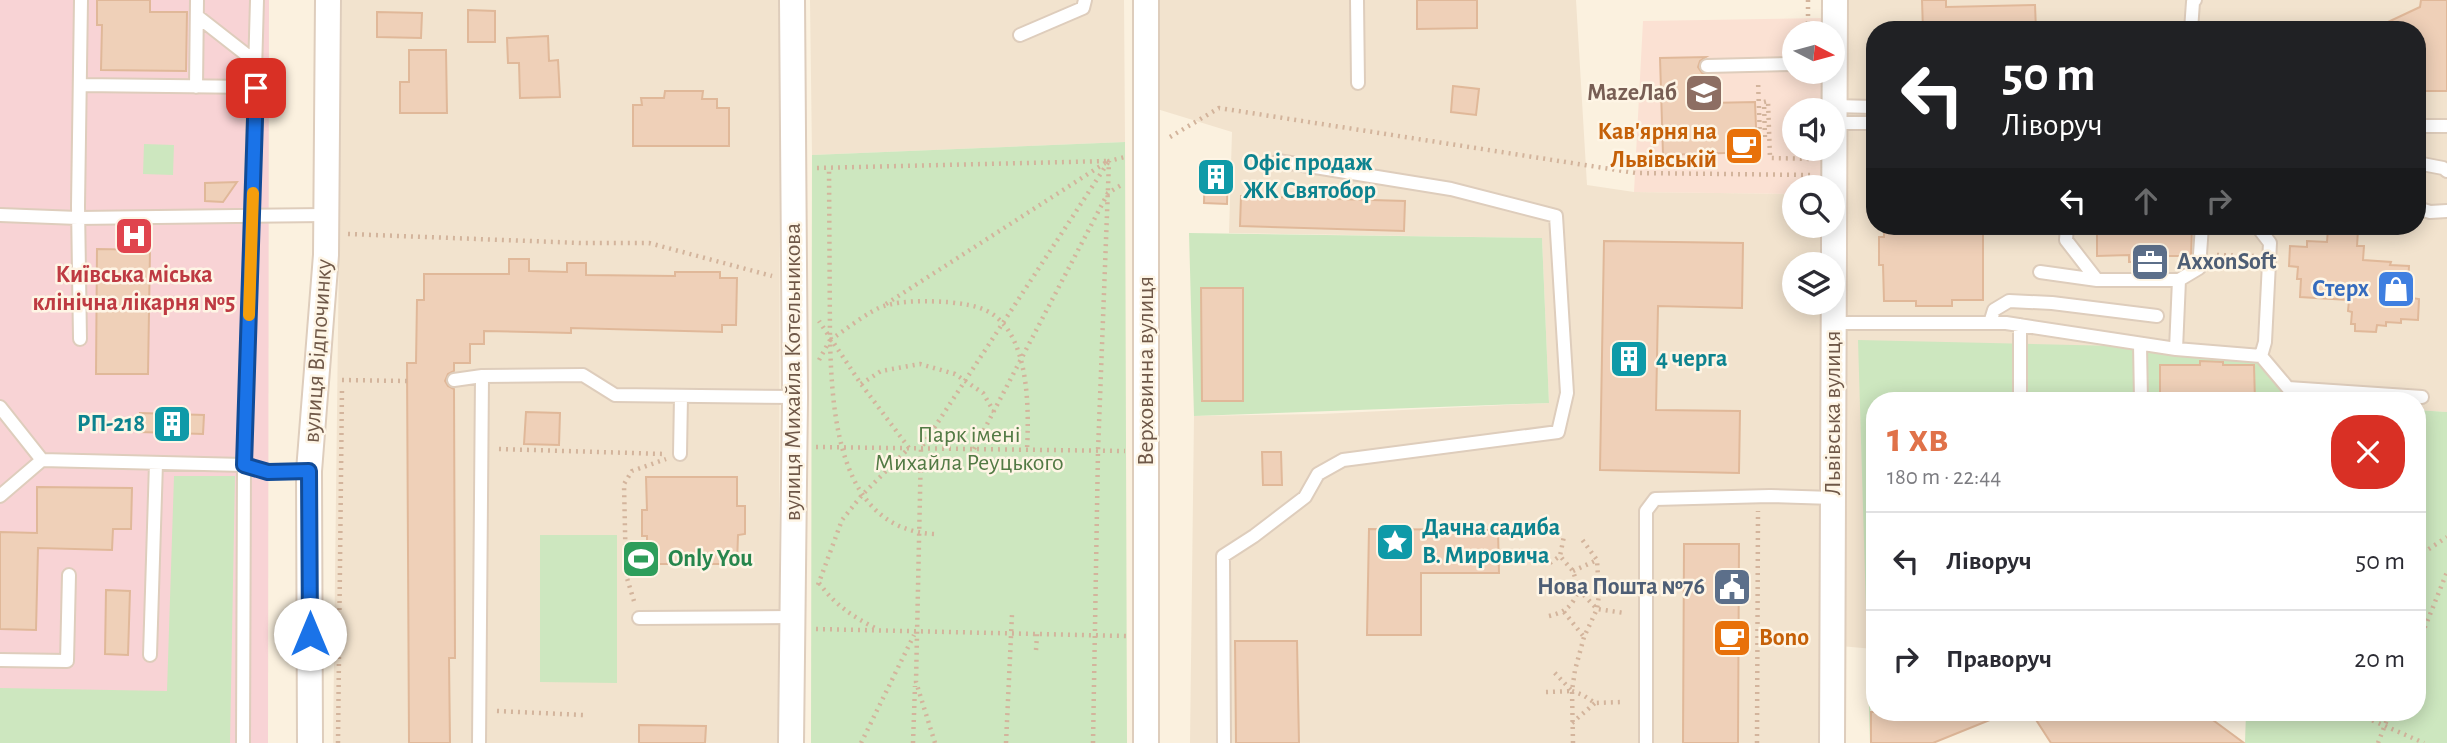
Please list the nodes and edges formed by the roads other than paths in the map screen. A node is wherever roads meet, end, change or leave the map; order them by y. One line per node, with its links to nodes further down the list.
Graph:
1 (81, 0): 19 (lane)
2 (197, 0): 11 (lane)
3 (257, 0): 15 (lane)
4 (328, 0): 35 (street, вулиця Відпочинку)
5 (792, 0): 54 (street, вулиця Михайла Котельникова)
6 (1085, 0): 14 (lane)
7 (1146, 0): 76 (street, Верховинна вулиця)
8 (1357, 0): 18 (lane)
9 (1835, 0): 12 (street, Львівська вулиця)
10 (2195, 0): 13 (lane)
11 (197, 16): 15 (lane); 20 (lane)
12 (1834, 21)
13 (2192, 21)
14 (1020, 35)
15 (257, 63): 21 (lane)
16 (1782, 64): 17 (lane)
17 (1707, 66)
18 (1358, 83)
19 (80, 85): 20 (lane); 37 (lane)
20 (196, 87): 21 (lane)
21 (256, 88): 36 (lane)
22 (1866, 114): 26 (lane)
23 (1866, 124): 27 (lane)
24 (2426, 126): 25 (lane)
25 (2447, 126)
26 (1845, 133)
27 (1845, 136)
28 (1278, 161): 77 (lane)
29 (1834, 161): 45 (street, Львівська вулиця)
30 (2426, 165): 31 (lane)
31 (2447, 171)
32 (2426, 211): 33 (lane)
33 (2447, 211)
34 (0, 215): 37 (lane)
35 (326, 215): 36 (lane); 64 (street, вулиця Відпочинку)
36 (251, 217): 37 (lane); 63 (lane)
37 (78, 218): 48 (lane)
38 (2066, 235): 43 (lane)
39 (2201, 235): 42 (lane)
40 (2264, 235): 51 (lane)
41 (2040, 272): 43 (lane)
42 (2179, 280): 43 (lane); 50 (lane)
43 (2097, 281)
44 (2157, 316): 46 (lane)
45 (1833, 323): 46 (lane); 66 (street, Львівська вулиця)
46 (1990, 323): 47 (lane)
47 (2020, 325): 49 (lane); 55 (lane)
48 (80, 339)
49 (2140, 344): 50 (lane); 56 (lane)
50 (2175, 349): 51 (lane)
51 (2261, 356): 57 (lane)
52 (482, 376): 53 (lane); 58 (lane); 74 (lane)
53 (454, 380)
54 (795, 388): 58 (lane); 69 (street, вулиця Михайла Котельникова)
55 (2020, 392)
56 (2141, 392)
57 (2348, 392)
58 (681, 396): 60 (lane)
59 (0, 407): 61 (lane)
60 (680, 454)
61 (42, 460): 62 (lane); 65 (lane)
62 (156, 463): 63 (lane); 70 (lane)
63 (244, 465): 64 (lane); 72 (lane)
64 (309, 471): 73 (street, вулиця Відпочинку)
65 (0, 496)
66 (1833, 498): 78 (lane); 79 (street, Львівська вулиця)
67 (69, 575): 71 (lane)
68 (639, 618): 69 (lane)
69 (800, 623): 75 (street, вулиця Михайла Котельникова)
70 (150, 655)
71 (0, 660)
72 (243, 743)
73 (310, 743)
74 (479, 743)
75 (791, 743)
76 (1146, 743)
77 (1224, 743)
78 (1646, 743)
79 (1832, 743)

